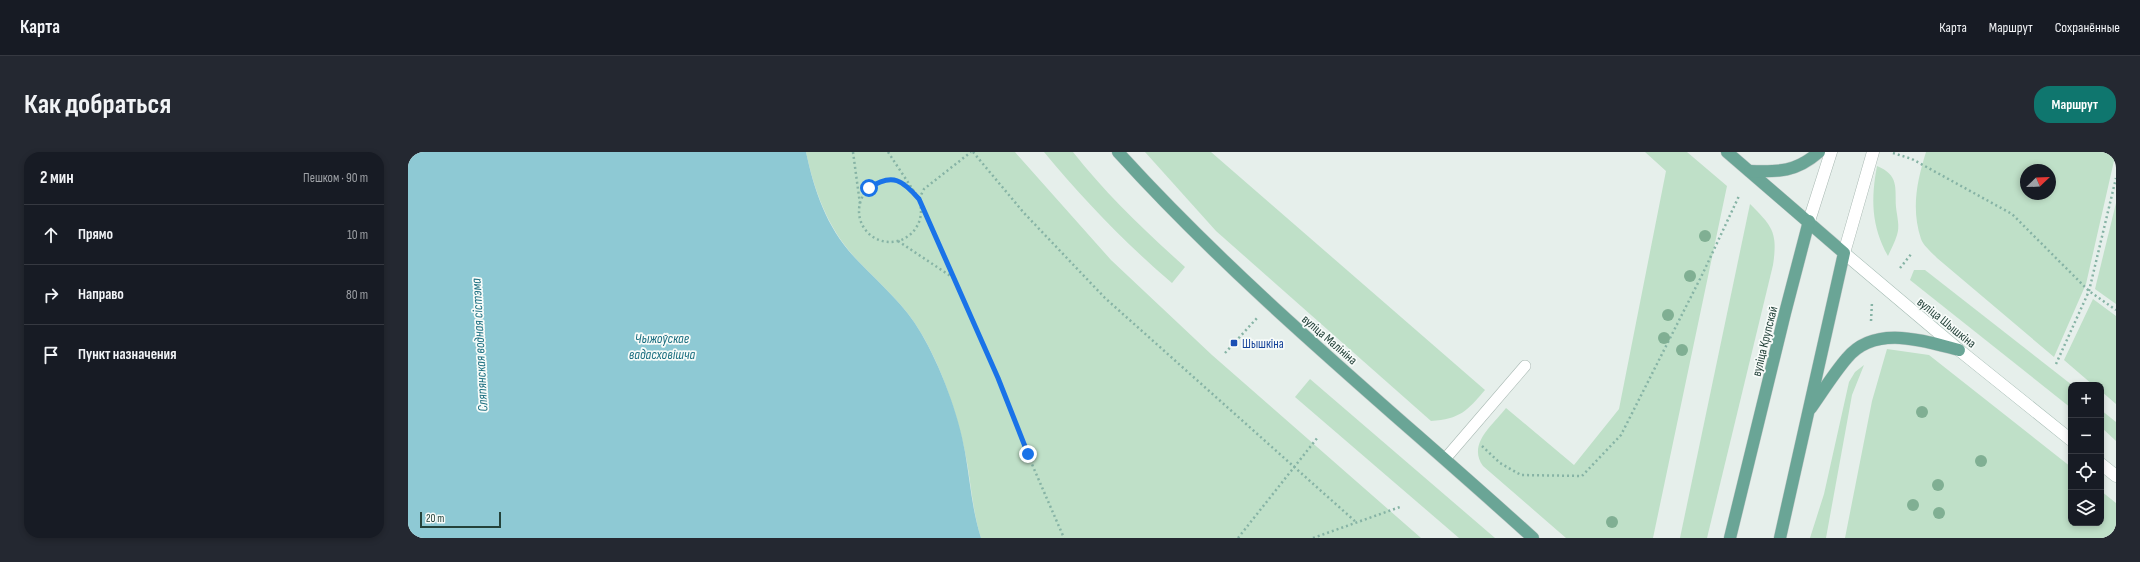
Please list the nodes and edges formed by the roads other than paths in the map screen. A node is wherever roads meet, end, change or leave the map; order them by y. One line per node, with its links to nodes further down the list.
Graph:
1 (1118, 152): 13 (main road, вуліца Малініна)
2 (1728, 152): 6 (main road)
3 (1819, 152): 6 (main road)
4 (1831, 152): 7 (main road, вуліца Крупскай)
5 (1873, 152): 8 (main road)
6 (1750, 171): 7 (main road)
7 (1809, 221): 8 (main road, вуліца Шышкіна); 17 (main road, вуліца Крупскай)
8 (1844, 253): 9 (main road, вуліца Шышкіна); 11 (main road)
9 (1959, 350): 11 (main road); 12 (main road, вуліца Шышкіна)
10 (1525, 366): 13 (lane)
11 (1807, 414): 18 (main road)
12 (2068, 438)
13 (1445, 459): 16 (main road, вуліца Малініна)
14 (2104, 466): 15 (main road)
15 (2116, 476)
16 (1534, 538)
17 (1730, 538)
18 (1780, 538)

